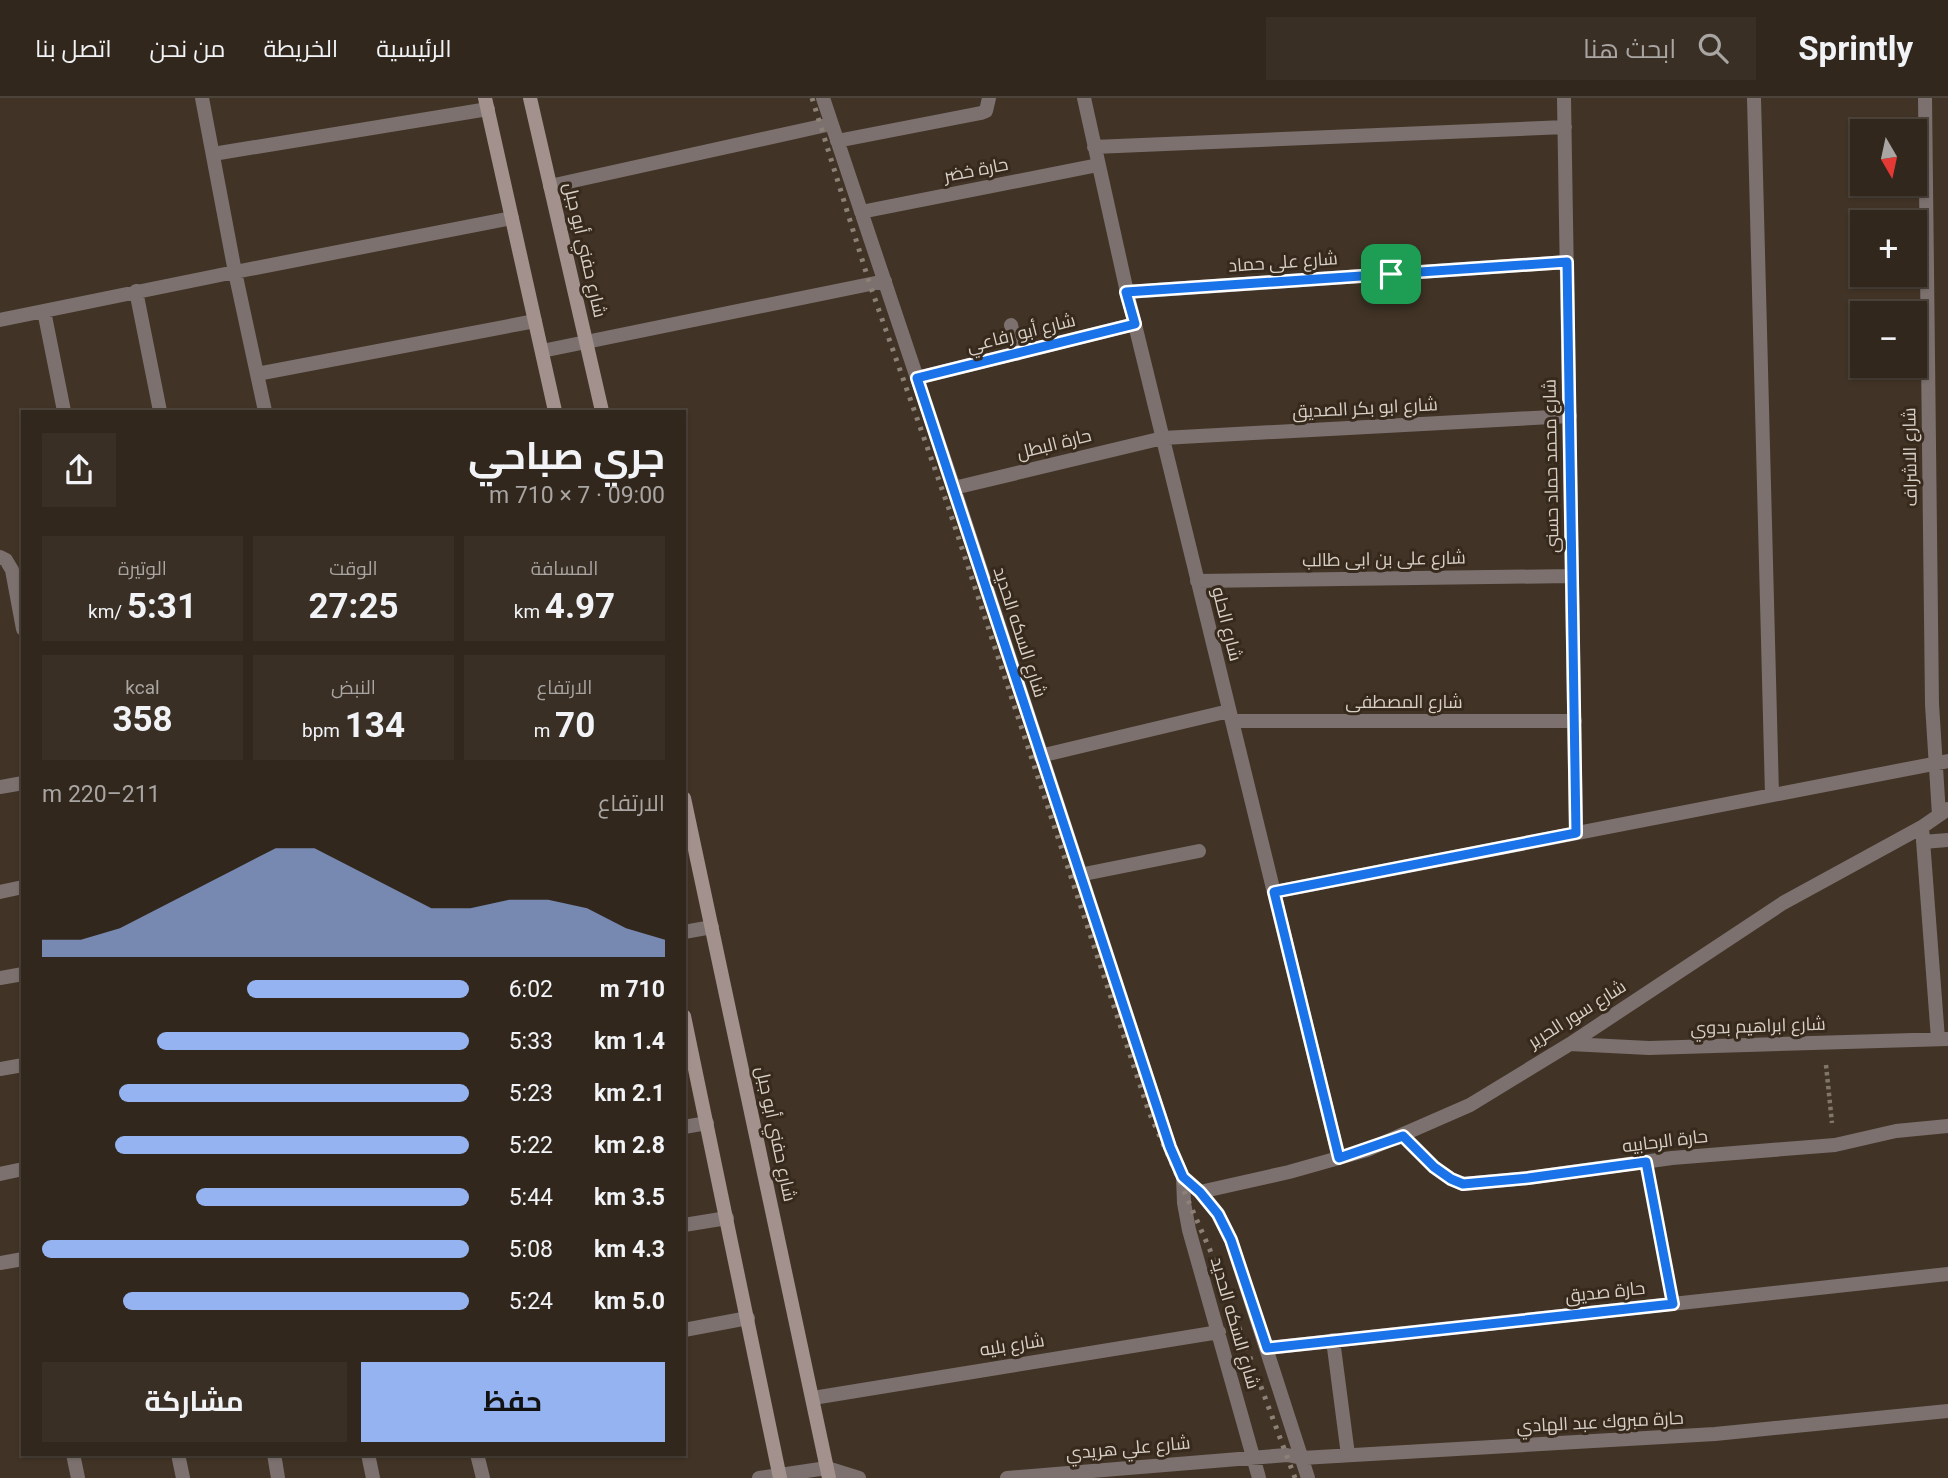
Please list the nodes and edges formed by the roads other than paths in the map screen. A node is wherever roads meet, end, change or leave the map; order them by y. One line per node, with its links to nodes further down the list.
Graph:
1 (202, 98): 14 (street)
2 (530, 98): 16 (street, شارع حفني أبو جبل)
3 (823, 98): 10 (street, شارع السكه الحديد)
4 (989, 98): 12 (street)
5 (1084, 98): 13 (street, شارع الحلو)
6 (1564, 98): 11 (street, شارع محمد حماد حسنى)
7 (1754, 98): 52 (street)
8 (1925, 98): 49 (street, شارع الاشراف)
9 (487, 104): 14 (street); 18 (street)
10 (831, 124): 12 (street, شارع السكه الحديد); 16 (street)
11 (1565, 127): 13 (street); 19 (street, شارع محمد حماد حسنى)
12 (836, 141): 17 (street, شارع السكه الحديد)
13 (1094, 147): 15 (street, شارع الحلو)
14 (213, 154): 20 (street)
15 (1098, 165): 17 (street, حارة خضر); 23 (street, شارع الحلو)
16 (550, 186): 29 (street, شارع حفني أبو جبل)
17 (861, 212): 21 (street, شارع السكه الحديد)
18 (512, 218): 20 (street); 26 (street)
19 (1567, 262): 23 (street, شارع على حماد); 39 (street, شارع محمد حماد حسنى)
20 (235, 272): 22 (street); 32 (street)
21 (885, 281): 29 (street); 33 (street, شارع السكه الحديد)
22 (136, 291): 24 (street); 35 (street)
23 (1126, 292): 27 (street, شارع الحلو)
24 (44, 311): 25 (street); 34 (street)
25 (0, 320)
26 (535, 321): 30 (street); 32 (street)
27 (1135, 324): 31 (street, شارع أبو رفاعي); 40 (street, شارع الحلو)
28 (1011, 325): 31 (street)
29 (587, 343): 30 (street); 38 (street, شارع حفني أبو جبل)
30 (542, 351): 37 (street)
31 (1017, 354): 33 (street, شارع أبو رفاعي)
32 (257, 374): 36 (street)
33 (917, 378): 41 (street, شارع السكه الحديد)
34 (64, 410)
35 (160, 410)
36 (265, 410)
37 (555, 410)
38 (601, 410)
39 (1570, 416): 40 (street, شارع ابو بكر الصديق); 43 (street, شارع محمد حماد حسنى)
40 (1163, 438): 41 (street, حارة البطل); 44 (street, شارع الحلو)
41 (954, 488): 48 (street, شارع السكه الحديد)
42 (0, 557): 45 (street)
43 (1572, 576): 44 (street, شارع على بن ابى طالب); 47 (street, شارع محمد حماد حسنى)
44 (1197, 581): 46 (street, شارع الحلو)
45 (21, 618)
46 (1231, 716): 47 (street, شارع المصطفى); 48 (street, شارع المصطفى); 63 (street, شارع الحلو)
47 (1575, 721): 56 (street, شارع محمد حماد حسنى)
48 (1040, 756): 60 (street, شارع السكه الحديد)
49 (1942, 762): 52 (street); 54 (street, شارع الاشراف)
50 (21, 783): 51 (street)
51 (0, 787)
52 (1772, 795): 56 (street)
53 (686, 807): 64 (street, شارع حفني أبو جبل)
54 (1944, 812): 55 (street, شارع سور الحرير)
55 (1922, 827): 58 (street); 70 (street, شارع سور الحرير)
56 (1576, 833): 63 (street)
57 (1948, 840): 58 (street)
58 (1923, 842): 69 (street)
59 (1199, 850): 60 (street)
60 (1079, 875): 80 (street, شارع السكه الحديد)
61 (21, 887): 62 (street)
62 (0, 892)
63 (1274, 892): 77 (street, شارع الحلو)
64 (712, 927): 65 (street); 92 (street, شارع حفني أبو جبل)
65 (686, 933)
66 (21, 974): 67 (street)
67 (0, 978)
68 (686, 1026): 73 (street)
69 (1943, 1039): 70 (street, شارع ابراهيم بدوي)
70 (1570, 1044): 76 (street, شارع سور الحرير)
71 (21, 1065): 72 (street)
72 (0, 1069)
73 (707, 1123): 75 (street); 82 (street)
74 (1948, 1126): 76 (street, حارة الرحابيه)
75 (686, 1127)
76 (1403, 1136): 77 (street, شارع سور الحرير)
77 (1339, 1158): 81 (street, شارع سور الحرير)
78 (21, 1169): 79 (street)
79 (0, 1174)
80 (1183, 1177): 81 (street, شارع السكه الحديد); 89 (street, شارع السكه الحديد)
81 (1200, 1192): 91 (street, شارع السكه الحديد)
82 (727, 1218): 83 (street); 87 (street)
83 (686, 1225)
84 (21, 1259): 85 (street)
85 (0, 1263)
86 (1948, 1274): 90 (street, حارة صديق)
87 (748, 1318): 88 (street); 103 (street)
88 (686, 1330)
89 (1219, 1332): 92 (street, شارع بليه); 100 (street, شارع السكه الحديد)
90 (1334, 1340): 91 (street, حارة صديق); 94 (street)
91 (1267, 1348): 101 (street, شارع السكه الحديد)
92 (813, 1398): 102 (street, شارع حفني أبو جبل)
93 (1948, 1411): 94 (street, حارة مبروك عبد الهادي)
94 (1348, 1455): 101 (street, حارة مبروك عبد الهادي)
95 (74, 1456): 104 (street)
96 (178, 1456): 105 (street)
97 (274, 1456): 106 (street)
98 (368, 1456): 107 (street)
99 (478, 1456): 108 (street)
100 (1253, 1457): 101 (street, حارة مبروك عبد الهادي); 111 (street, شارع علي هريدي); 112 (street, شارع السكه الحديد)
101 (1302, 1458): 113 (street, شارع السكه الحديد)
102 (828, 1473): 103 (street); 110 (street)
103 (780, 1476): 109 (street)
104 (78, 1478)
105 (183, 1478)
106 (278, 1478)
107 (373, 1478)
108 (483, 1478)
109 (759, 1478)
110 (859, 1478)
111 (1007, 1478)
112 (1259, 1478)
113 (1308, 1478)

